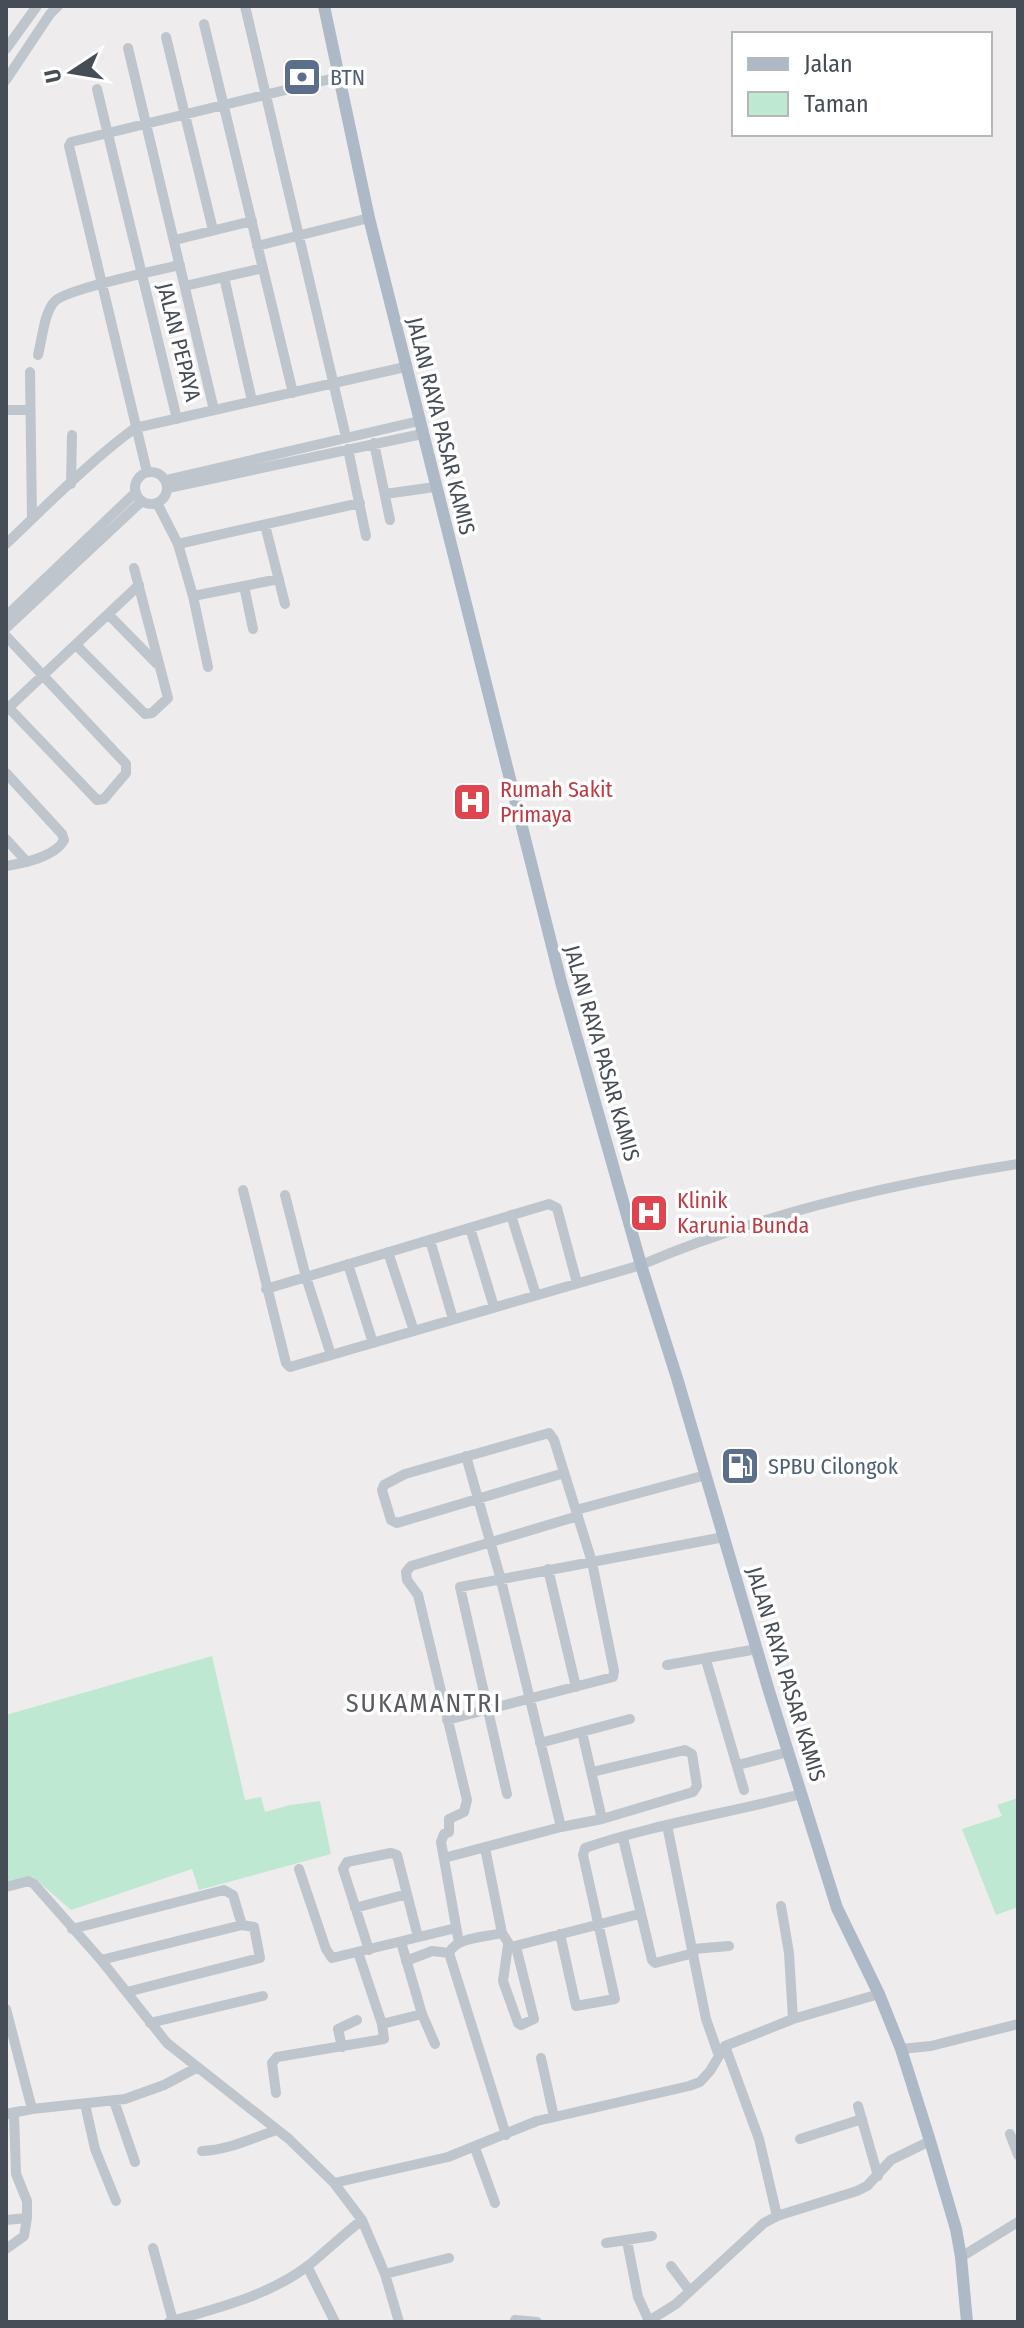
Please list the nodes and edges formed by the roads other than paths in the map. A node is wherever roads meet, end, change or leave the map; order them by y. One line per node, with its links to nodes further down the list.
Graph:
1 (37, 6): 8 (street)
2 (58, 6): 10 (street)
3 (245, 6): 12 (street)
4 (324, 6): 9 (main road, JALAN RAYA PASAR KAMIS)
5 (204, 24): 13 (street)
6 (166, 37): 14 (street)
7 (128, 48): 15 (street)
8 (6, 49)
9 (339, 77): 12 (street); 17 (main road, JALAN RAYA PASAR KAMIS)
10 (6, 80)
11 (97, 89): 16 (street, JALAN PEPAYA)
12 (266, 94): 13 (street); 20 (street)
13 (223, 104): 14 (street); 18 (street)
14 (185, 113): 15 (street); 19 (street)
15 (146, 122): 16 (street); 21 (street)
16 (108, 132): 25 (street, JALAN PEPAYA); 27 (street)
17 (369, 218): 20 (street); 30 (main road, JALAN RAYA PASAR KAMIS)
18 (252, 221): 19 (street); 22 (street)
19 (213, 230): 21 (street)
20 (299, 235): 22 (street); 32 (street)
21 (175, 240): 23 (street)
22 (257, 246): 24 (street)
23 (180, 265): 25 (street); 28 (street)
24 (263, 268): 26 (street); 33 (street)
25 (142, 274): 27 (street); 38 (street, JALAN PEPAYA)
26 (224, 277): 28 (street); 34 (street)
27 (101, 284): 29 (street); 39 (street)
28 (185, 286): 37 (street)
29 (38, 355)
30 (405, 367): 32 (street); 40 (main road, JALAN RAYA PASAR KAMIS)
31 (30, 372): 36 (street)
32 (334, 384): 33 (street); 43 (street)
33 (293, 393): 34 (street)
34 (252, 401): 37 (street)
35 (6, 410): 36 (street)
36 (30, 410): 52 (street)
37 (214, 410): 38 (street)
38 (177, 419): 39 (street)
39 (135, 428): 44 (street); 45 (street)
40 (420, 428): 42 (street); 47 (main road, JALAN RAYA PASAR KAMIS)
41 (72, 435): 45 (street)
42 (368, 441): 43 (street); 48 (street)
43 (347, 443): 46 (street); 51 (street)
44 (147, 472): 46 (street); 49 (street)
45 (71, 484): 52 (street)
46 (167, 484): 50 (street)
47 (435, 487): 48 (street); 86 (main road, JALAN RAYA PASAR KAMIS)
48 (385, 494): 53 (street)
49 (139, 496): 50 (street); 65 (street); 66 (street)
50 (157, 503): 57 (street)
51 (360, 503): 54 (street); 55 (street)
52 (32, 519): 56 (street)
53 (390, 520)
54 (265, 525): 57 (street); 59 (street)
55 (366, 536)
56 (6, 544)
57 (178, 544): 62 (street)
58 (134, 568): 60 (street)
59 (279, 579): 61 (street); 63 (street)
60 (139, 585): 64 (street); 70 (street)
61 (244, 586): 62 (street); 67 (street)
62 (193, 596): 71 (street)
63 (285, 604)
64 (108, 614): 69 (street); 70 (street)
65 (6, 616)
66 (6, 628)
67 (253, 629)
68 (6, 636): 72 (street)
69 (76, 645): 70 (street); 72 (street)
70 (159, 667)
71 (208, 667)
72 (42, 675): 73 (street); 73 (street)
73 (7, 709)
74 (6, 773): 76 (street)
75 (6, 839): 76 (street)
76 (27, 862): 77 (street)
77 (6, 866)
78 (1018, 1164): 86 (street)
79 (243, 1190): 89 (street)
80 (285, 1195): 87 (street)
81 (511, 1215): 82 (street); 88 (street); 90 (street)
82 (470, 1228): 83 (street); 91 (street)
83 (430, 1240): 84 (street); 92 (street)
84 (388, 1252): 85 (street); 93 (street)
85 (348, 1264): 87 (street); 94 (street)
86 (641, 1265): 88 (street); 98 (main road, JALAN RAYA PASAR KAMIS)
87 (306, 1277): 89 (street); 95 (street)
88 (577, 1283): 90 (street)
89 (266, 1289): 95 (street)
90 (536, 1295): 91 (street)
91 (494, 1307): 92 (street)
92 (453, 1319): 93 (street)
93 (414, 1331): 94 (street)
94 (373, 1343): 95 (street)
95 (331, 1355)
96 (466, 1456): 97 (street); 99 (street); 99 (street)
97 (564, 1473): 99 (street); 100 (street)
98 (706, 1475): 100 (street); 101 (main road, JALAN RAYA PASAR KAMIS)
99 (478, 1500): 102 (street)
100 (577, 1513): 102 (street); 103 (street)
101 (724, 1537): 103 (street); 106 (main road, JALAN RAYA PASAR KAMIS)
102 (490, 1542): 105 (street); 113 (street)
103 (592, 1562): 104 (street); 109 (street)
104 (548, 1569): 105 (street); 109 (street)
105 (501, 1580): 110 (street); 111 (street)
106 (757, 1649): 107 (street); 116 (main road, JALAN RAYA PASAR KAMIS)
107 (706, 1660): 108 (street); 117 (street)
108 (667, 1665)
109 (576, 1687): 110 (street)
110 (529, 1700): 111 (street); 115 (street)
111 (489, 1710): 113 (street); 120 (street)
112 (630, 1719): 114 (street)
113 (447, 1720): 127 (street)
114 (582, 1732): 115 (street); 118 (street)
115 (540, 1743): 124 (street)
116 (788, 1752): 117 (street); 121 (main road, JALAN RAYA PASAR KAMIS)
117 (738, 1765): 119 (street)
118 (592, 1772): 122 (street); 122 (street)
119 (744, 1790)
120 (507, 1794)
121 (801, 1794): 123 (street); 151 (main road, JALAN RAYA PASAR KAMIS)
122 (602, 1819): 124 (street)
123 (667, 1825): 125 (street); 145 (street)
124 (561, 1827): 126 (street)
125 (623, 1838): 133 (street); 134 (street)
126 (485, 1848): 127 (street); 138 (street)
127 (444, 1858): 136 (street)
128 (299, 1869): 146 (street)
129 (6, 1887): 137 (street)
130 (407, 1894): 132 (street); 132 (street); 140 (street)
131 (781, 1906): 155 (street)
132 (355, 1908): 146 (street)
133 (639, 1914): 134 (street); 145 (street)
134 (599, 1924): 139 (street); 139 (street)
135 (242, 1925): 137 (street); 148 (street); 150 (street)
136 (456, 1928): 140 (street); 142 (street)
137 (72, 1929): 148 (street)
138 (502, 1933): 142 (street); 143 (street)
139 (560, 1934): 143 (street)
140 (418, 1937): 141 (street)
141 (401, 1942): 146 (street); 149 (street)
142 (459, 1943): 147 (street)
143 (512, 1946): 143 (street)
144 (729, 1946): 145 (street)
145 (693, 1949): 164 (street)
146 (364, 1951): 158 (street)
147 (449, 1953): 149 (street); 177 (street)
148 (101, 1960): 150 (street)
149 (406, 1961): 154 (street)
150 (127, 1992): 157 (street)
151 (879, 1994): 155 (street); 163 (main road, JALAN RAYA PASAR KAMIS)
152 (263, 1996): 157 (street)
153 (6, 2009): 162 (street)
154 (422, 2014): 158 (street); 160 (street)
155 (793, 2019): 164 (street)
156 (357, 2020): 161 (street)
157 (150, 2023): 166 (street)
158 (382, 2024): 161 (street)
159 (1018, 2024): 163 (street)
160 (435, 2044)
161 (342, 2047): 167 (street)
162 (11, 2049): 171 (street)
163 (901, 2049): 179 (main road, JALAN RAYA PASAR KAMIS)
164 (722, 2051): 173 (street); 188 (street)
165 (541, 2058): 173 (street)
166 (198, 2067): 168 (street); 175 (street)
167 (276, 2093)
168 (114, 2101): 169 (street); 183 (street)
169 (85, 2104): 171 (street); 186 (street)
170 (858, 2106): 174 (street)
171 (32, 2109): 172 (street)
172 (10, 2114): 189 (street)
173 (554, 2117): 177 (street)
174 (862, 2119): 178 (street); 184 (street)
175 (277, 2130): 181 (street); 185 (street)
176 (1010, 2134): 182 (street)
177 (506, 2135): 180 (street)
178 (800, 2139)
179 (930, 2141): 184 (street); 198 (main road, JALAN RAYA PASAR KAMIS)
180 (475, 2148): 185 (street); 187 (street)
181 (202, 2151)
182 (1018, 2155)
183 (135, 2162)
184 (878, 2176): 188 (street)
185 (334, 2183): 191 (street)
186 (116, 2201)
187 (495, 2203)
188 (777, 2216): 203 (street)
189 (27, 2218): 190 (street); 197 (street)
190 (6, 2220)
191 (362, 2220): 200 (street); 202 (street)
192 (1018, 2222): 198 (street)
193 (652, 2236): 194 (street)
194 (627, 2241): 195 (street); 209 (street)
195 (606, 2243)
196 (153, 2248): 205 (street)
197 (6, 2249)
198 (961, 2257): 210 (main road, JALAN RAYA PASAR KAMIS)
199 (449, 2258): 202 (street)
200 (307, 2266): 205 (street); 206 (street)
201 (671, 2266): 203 (street)
202 (385, 2274): 207 (street)
203 (689, 2290): 209 (street)
204 (515, 2320): 208 (street)
205 (171, 2321)
206 (335, 2322)
207 (399, 2322)
208 (537, 2322)
209 (648, 2322)
210 (967, 2322)

